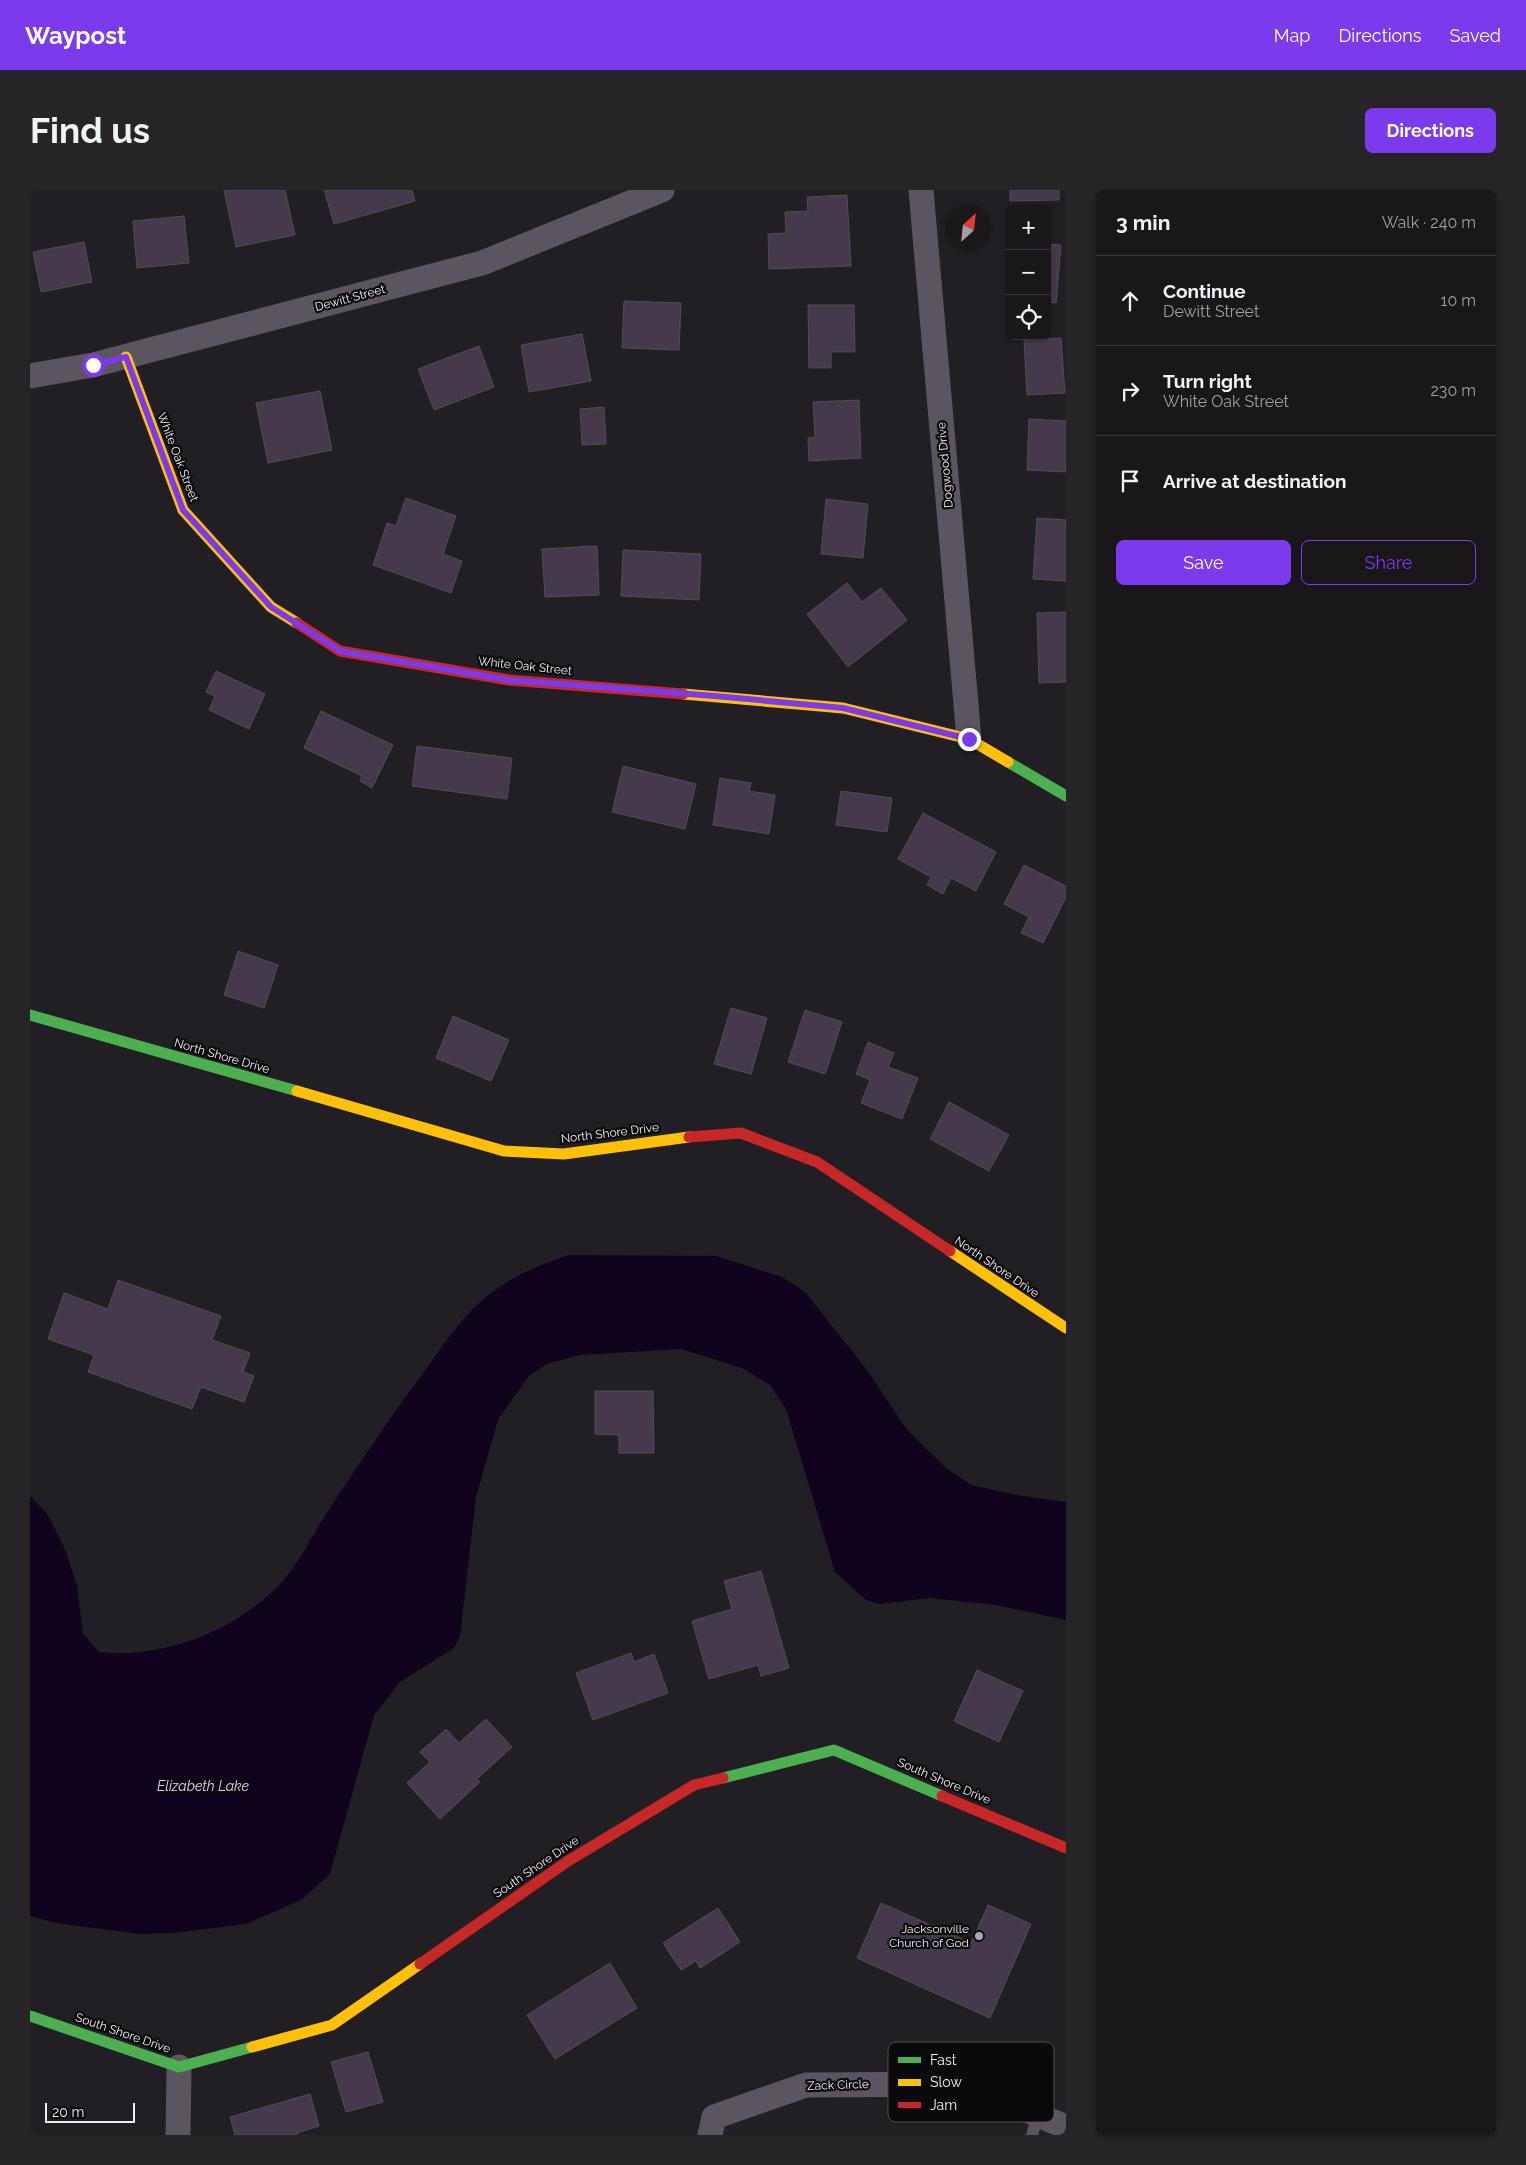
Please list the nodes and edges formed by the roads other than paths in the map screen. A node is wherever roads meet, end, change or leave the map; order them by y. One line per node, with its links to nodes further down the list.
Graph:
1 (662, 190): 3 (street, Dewitt Street)
2 (921, 190): 5 (street, Dogwood Drive)
3 (126, 357): 4 (street, Dewitt Street); 5 (street, White Oak Street)
4 (30, 376)
5 (969, 739): 6 (street, White Oak Street)
6 (1066, 796)
7 (30, 1015): 8 (street, North Shore Drive)
8 (1066, 1328)
9 (1066, 1848): 11 (street, South Shore Drive)
10 (30, 2016): 11 (street, South Shore Drive)
11 (179, 2067): 15 (street)
12 (888, 2084): 16 (street, Zack Circle)
13 (1035, 2125): 14 (street, Zack Circle)
14 (1066, 2127)
15 (178, 2135)
16 (710, 2135)

